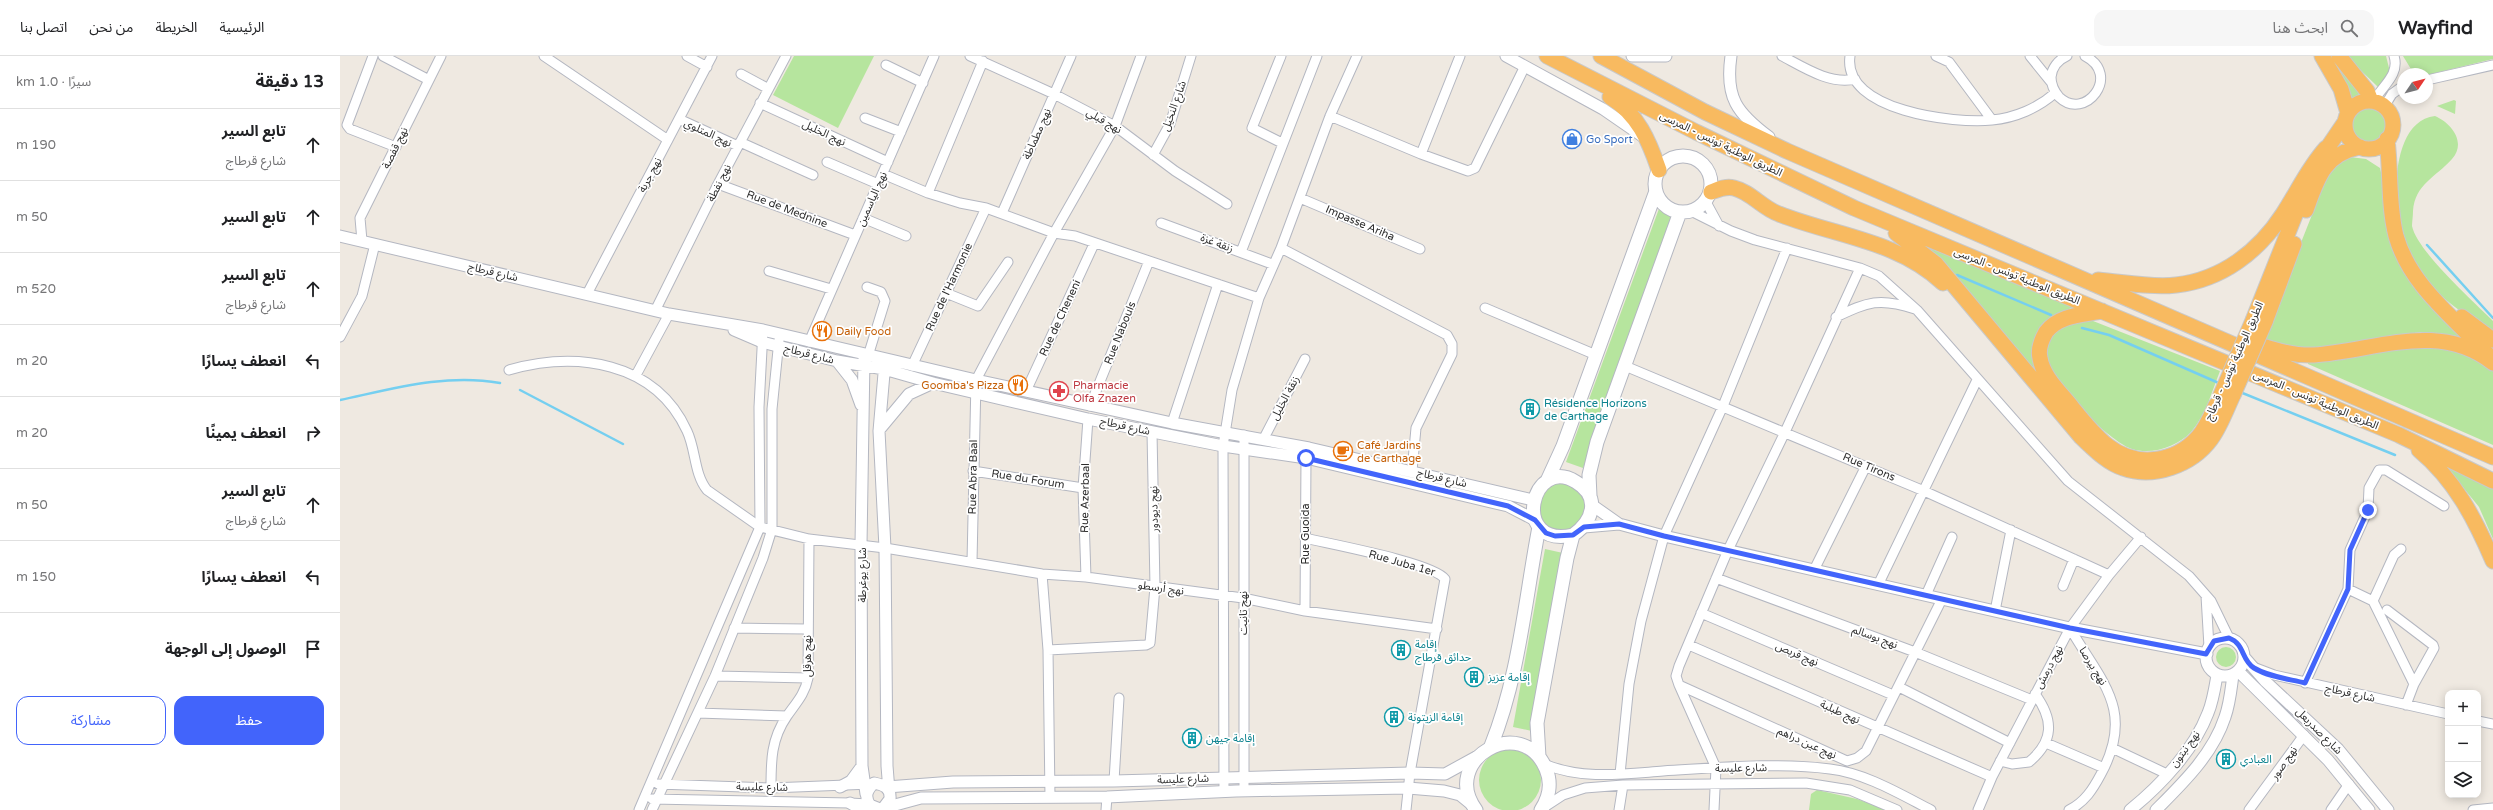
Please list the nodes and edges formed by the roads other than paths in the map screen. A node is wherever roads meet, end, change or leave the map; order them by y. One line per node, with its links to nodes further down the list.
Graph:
1 (372, 56): 64 (street)
2 (383, 56): 41 (street)
3 (441, 56): 41 (street, نهج قفصة)
4 (544, 56): 33 (street)
5 (687, 56): 38 (street)
6 (712, 56): 38 (street, نهج جربة)
7 (786, 56): 45 (street, نهج نفطة)
8 (934, 56): 44 (street, نهج الياسمين)
9 (970, 56): 34 (street, نهج قبلي)
10 (1071, 56): 48 (street, نهج مطماطة)
11 (1141, 56): 56 (street)
12 (1192, 56): 68 (street, شارع النخيل)
13 (1281, 56): 61 (street)
14 (1317, 56): 61 (street)
15 (1357, 56): 51 (street)
16 (1460, 56): 67 (street)
17 (1506, 56): 37 (street)
18 (1546, 56): 60 (highway); 82 (highway, الطريق الوطنية تونس - المرسى)
19 (1601, 56): 66 (highway, الطريق الوطنية تونس - المرسى)
20 (1632, 56): 21 (street)
21 (1666, 56)
22 (1731, 56): 66 (street)
23 (1782, 56): 42 (street)
24 (1850, 56): 42 (street)
25 (1936, 56): 32 (street)
26 (2030, 56): 43 (street)
27 (2067, 56): 43 (street)
28 (2322, 56): 52 (highway)
29 (2339, 56): 50 (highway)
30 (2394, 56): 50 (street)
31 (2092, 57): 47 (street)
32 (1951, 59): 55 (street)
33 (559, 60): 59 (street)
34 (983, 62): 48 (street, نهج قبلي); 77 (street)
35 (886, 65): 44 (street)
36 (2493, 65): 40 (street)
37 (1525, 66): 60 (street); 67 (street)
38 (707, 67): 54 (street, نهج جربة)
39 (740, 74): 45 (street)
40 (2433, 79)
41 (428, 80): 64 (street, نهج قفصة)
42 (1855, 80): 55 (street)
43 (2051, 82): 47 (street)
44 (923, 83): 57 (street, نهج الياسمين)
45 (767, 88): 49 (street, نهج نفطة)
46 (2397, 90): 50 (street)
47 (2055, 93): 55 (street)
48 (1054, 94): 56 (street, نهج قبلي); 84 (street, نهج مطماطة)
49 (760, 103): 62 (street, نهج نفطة); 70 (street, نهج الخليل)
50 (2376, 103): 52 (highway, الطريق الوطنية تونس - قرطاج); 58 (highway)
51 (1330, 116): 67 (street); 79 (street)
52 (2347, 117): 63 (highway); 65 (highway, الطريق الوطنية تونس - قرطاج)
53 (865, 118): 57 (street)
54 (679, 119): 59 (street, نهج جربة); 62 (street, نهج المتلوي)
55 (1992, 120)
56 (1115, 126): 68 (street, نهج قبلي); 88 (street)
57 (901, 132): 70 (street, نهج الياسمين)
58 (2388, 139): 63 (highway); 104 (highway)
59 (668, 140): 110 (street, نهج جربة)
60 (1649, 141): 71 (highway)
61 (1282, 143): 98 (street)
62 (739, 144): 73 (street, نهج المتلوي); 74 (street, نهج نفطة)
63 (2360, 147): 118 (highway)
64 (396, 148): 92 (street, نهج قفصة)
65 (2326, 148): 105 (highway); 118 (highway, الطريق الوطنية تونس - قرطاج)
66 (1787, 151): 105 (highway, الطريق الوطنية تونس - المرسى)
67 (1421, 154)
68 (1153, 155): 80 (street, نهج قبلي)
69 (827, 162): 75 (street)
70 (888, 162): 72 (street, نهج الياسمين)
71 (1659, 170): 76 (main road); 78 (main road)
72 (883, 174): 75 (street, نهج الياسمين); 77 (street)
73 (813, 175)
74 (718, 184): 89 (street, Rue de Mednine); 114 (street, نهج نفطة)
75 (878, 184): 85 (street, نهج الياسمين)
76 (1656, 191): 83 (main road); 129 (main road)
77 (928, 193): 81 (street)
78 (1708, 197): 83 (main road); 87 (street); 123 (highway)
79 (1300, 198): 95 (street); 97 (street, Impasse Ariha)
80 (1227, 204)
81 (986, 208): 84 (street); 109 (street, Rue de l'Harmonie)
82 (1854, 208): 115 (highway, الطريق الوطنية تونس - المرسى); 123 (highway)
83 (1685, 212): 87 (street); 137 (main road)
84 (1002, 213): 88 (street)
85 (863, 218): 89 (street, نهج الياسمين); 91 (street)
86 (1161, 223): 98 (street, زنقة غزة)
87 (1720, 226): 96 (street)
88 (1054, 233): 94 (street); 142 (street)
89 (855, 235): 108 (street, نهج الياسمين)
90 (340, 236): 92 (street, شارع قرطاج)
91 (906, 236)
92 (362, 241): 93 (street, شارع قرطاج)
93 (375, 244): 110 (street, شارع قرطاج); 121 (street)
94 (1094, 244): 99 (street); 143 (street, Rue de Cheneni)
95 (1281, 248): 101 (street); 163 (street)
96 (1787, 248): 102 (street); 146 (street)
97 (1420, 249)
98 (1241, 252): 101 (street, زنقة غزة)
99 (1149, 261): 106 (street); 145 (street, Rue Nabouls)
100 (1008, 262): 109 (street)
101 (1272, 264): 111 (street)
102 (1860, 268): 113 (street); 117 (street)
103 (769, 271): 108 (street)
104 (2413, 273): 125 (highway); 132 (highway)
105 (2084, 278): 122 (highway, الطريق الوطنية تونس - المرسى)
106 (1218, 284): 111 (street); 149 (street)
107 (867, 287): 130 (street)
108 (831, 289): 127 (street, نهج الياسمين)
109 (946, 293): 136 (street, Rue de l'Harmonie)
110 (587, 294): 114 (street, شارع قرطاج)
111 (1259, 298): 152 (street)
112 (1484, 308): 129 (street)
113 (1917, 310): 117 (street); 140 (street)
114 (655, 311): 116 (street, شارع قرطاج)
115 (2102, 311): 144 (highway, الطريق الوطنية تونس - قرطاج); 154 (highway, الطريق الوطنية تونس - المرسى)
116 (669, 314): 119 (street, شارع قرطاج); 139 (street)
117 (1836, 317): 153 (street)
118 (2260, 320): 144 (highway, الطريق الوطنية تونس - قرطاج, bridge)
119 (717, 322): 120 (street, شارع قرطاج); 126 (street, شارع قرطاج)
120 (763, 330): 124 (street, شارع قرطاج); 126 (street)
121 (342, 331)
122 (2203, 331): 134 (highway); 159 (highway, الطريق الوطنية تونس - المرسى)
123 (1993, 332): 144 (highway)
124 (780, 335): 127 (street, شارع قرطاج); 128 (street)
125 (2493, 340)
126 (762, 342): 128 (street, شارع قرطاج); 173 (street)
127 (809, 342): 130 (street, شارع قرطاج)
128 (778, 346): 133 (street, شارع قرطاج); 175 (street)
129 (1596, 355): 164 (main road)
130 (866, 359): 133 (street, شارع قرطاج); 135 (street, شارع قرطاج); 147 (street, شارع يوغرطة)
131 (1305, 359): 156 (street, زنقة الخليل)
132 (2493, 360)
133 (837, 361): 147 (street)
134 (2493, 363)
135 (885, 364): 136 (street, شارع قرطاج); 141 (street, شارع قرطاج); 150 (street, شارع يوغرطة)
136 (912, 366): 142 (street, شارع قرطاج)
137 (1625, 366): 146 (street, Rue Tirons); 169 (main road)
138 (509, 370): 139 (street)
139 (636, 375): 173 (street)
140 (1977, 380): 167 (street); 180 (street)
141 (933, 383): 142 (street, شارع قرطاج); 150 (street)
142 (975, 386): 143 (street, شارع قرطاج); 148 (street, شارع قرطاج); 162 (street, Rue Abra Baal)
143 (1026, 391): 145 (street, شارع قرطاج)
144 (2226, 396)
145 (1090, 406): 149 (street, شارع قرطاج)
146 (1723, 406): 153 (street, Rue Tirons); 178 (street)
147 (864, 419): 183 (street, شارع يوغرطة)
148 (1088, 419): 151 (street, شارع قرطاج); 166 (street, Rue Azerbaal)
149 (1172, 423): 152 (street, شارع قرطاج)
150 (879, 431): 184 (street, شارع يوغرطة)
151 (1152, 432): 157 (street, شارع قرطاج); 197 (street, نهج ديودور)
152 (1225, 432): 155 (street, شارع قرطاج); 157 (street)
153 (1785, 432): 161 (street, Rue Tirons); 186 (street)
154 (2399, 434): 165 (highway, الطريق الوطنية تونس - المرسى); 188 (highway)
155 (1244, 435): 156 (street, شارع قرطاج); 158 (street, نهج تانيت)
156 (1264, 438): 163 (street, شارع قرطاج)
157 (1223, 446): 158 (street, شارع قرطاج); 200 (street)
158 (1242, 449): 160 (street, شارع قرطاج); 202 (street, نهج تانيت)
159 (2493, 456)
160 (1306, 458): 171 (street, شارع قرطاج); 181 (street, Rue Guoida)
161 (1866, 466): 167 (street, Rue Tirons); 190 (street)
162 (973, 471): 166 (street, Rue du Forum); 189 (street, Rue Abra Baal)
163 (1412, 471): 168 (street, شارع قرطاج)
164 (1547, 481): 168 (main road); 169 (main road)
165 (2493, 481)
166 (1083, 488): 193 (street, Rue Azerbaal)
167 (1924, 491): 176 (street, Rue Tirons); 195 (street)
168 (1533, 500): 171 (main road)
169 (1591, 501): 172 (street); 174 (main road)
170 (2444, 506): 198 (street)
171 (1537, 523): 177 (main road); 241 (main road)
172 (1619, 524): 174 (street); 178 (street)
173 (760, 527): 175 (street, نهج أرسطو); 258 (street)
174 (1584, 527): 177 (main road)
175 (772, 529): 182 (street, نهج أرسطو); 209 (street)
176 (2010, 530): 187 (street, Rue Tirons); 207 (street)
177 (1573, 535): 244 (main road)
178 (1664, 536): 186 (street); 251 (street)
179 (1952, 537): 199 (street)
180 (2141, 537): 192 (street, نهج درمش); 201 (street)
181 (1305, 538): 206 (street, Rue Guoida); 212 (street, Rue Juba 1er)
182 (809, 539): 183 (street, نهج أرسطو); 211 (street, نهج هرقل)
183 (861, 545): 184 (street, نهج أرسطو); 246 (street, شارع يوغرطة)
184 (885, 548): 189 (street, نهج أرسطو); 247 (street, شارع يوغرطة)
185 (2401, 549): 204 (street)
186 (1728, 550): 190 (street); 194 (street)
187 (2074, 558): 192 (street, Rue Tirons); 196 (street)
188 (2493, 561)
189 (972, 562): 191 (street, نهج أرسطو)
190 (1814, 570): 195 (street)
191 (1042, 574): 193 (street, نهج أرسطو); 215 (street)
192 (2109, 575): 210 (street, نهج درمش)
193 (1086, 576): 197 (street, نهج أرسطو)
194 (1716, 578): 208 (street); 217 (street, نهج بوسالم)
195 (1878, 585): 199 (street)
196 (2063, 586)
197 (1155, 587): 200 (street, نهج أرسطو); 215 (street, نهج ديودور)
198 (2348, 589): 204 (street); 224 (street)
199 (1926, 595): 203 (street)
200 (1222, 596): 202 (street, نهج أرسطو); 255 (street)
201 (2206, 596): 213 (street); 216 (street)
202 (1242, 598): 206 (street, نهج أرسطو); 253 (street, نهج تانيت)
203 (1942, 599): 207 (street); 217 (street, نهج عين دراهم)
204 (2373, 601): 226 (street)
205 (2387, 610): 226 (street)
206 (1305, 611): 212 (street, نهج أرسطو)
207 (1995, 611): 210 (street)
208 (1701, 613): 214 (street); 228 (street, نهج قربص)
209 (734, 628): 211 (street); 222 (street)
210 (2070, 628): 216 (street); 229 (street, نهج درمش); 242 (street, نهج بيرصا)
211 (807, 629): 223 (street, نهج هرقل)
212 (1438, 629): 250 (street, Rue Juba 1er)
213 (2229, 638): 216 (street); 218 (street)
214 (1689, 645): 225 (street); 237 (street, نهج طبلبة)
215 (1048, 650): 256 (street)
216 (2208, 650): 221 (street)
217 (1915, 652): 227 (street, نهج عين دراهم); 229 (street, نهج بوسالم)
218 (2245, 658): 219 (street, شارع صدربعل); 220 (street)
219 (2253, 667): 224 (street, شارع قرطاج); 296 (street, شارع صدربعل)
220 (2236, 673): 221 (street); 238 (street, شارع صدربعل); 292 (street, نهج نبتون)
221 (2217, 675): 252 (street, نهج نبتون)
222 (715, 676): 223 (street); 232 (street)
223 (808, 678): 234 (street, نهج هرقل)
224 (2305, 683): 231 (street, شارع قرطاج)
225 (1679, 684): 237 (street, نهج عين دراهم); 248 (street)
226 (2414, 684): 231 (street)
227 (1899, 687): 228 (street, نهج عين دراهم); 239 (street)
228 (1894, 695): 237 (street, نهج عين دراهم)
229 (2034, 697): 239 (street, نهج درمش); 240 (street)
230 (1119, 698): 257 (street)
231 (2406, 705): 233 (street, شارع قرطاج)
232 (698, 713): 234 (street); 262 (street)
233 (2445, 713)
234 (787, 716): 265 (street, نهج هرقل)
235 (2481, 722): 236 (street)
236 (2493, 724)
237 (1879, 729): 254 (street, نهج طبلبة)
238 (2304, 735): 261 (street, شارع صدربعل); 293 (street, نهج صور)
239 (2010, 743): 245 (street, نهج درمش)
240 (2046, 743): 245 (street); 249 (street)
241 (1491, 746): 243 (main road); 244 (main road)
242 (2112, 748): 249 (street, نهج بيرصا); 252 (street)
243 (1476, 758): 250 (street, شارع عليسة); 277 (main road)
244 (1542, 760): 251 (street, شارع عليسة); 279 (main road)
245 (2000, 761): 254 (street, نهج درمش)
246 (862, 766): 264 (street); 274 (street, شارع يوغرطة)
247 (887, 766): 260 (street); 272 (street, شارع يوغرطة)
248 (1716, 768): 251 (street, شارع عليسة); 259 (street); 288 (street, شارع عليسة)
249 (2104, 768): 290 (street, نهج بيرصا)
250 (1410, 773): 253 (street, شارع عليسة); 266 (street, Rue Juba 1er)
251 (1620, 774)
252 (2167, 774): 291 (street, نهج نبتون)
253 (1244, 776): 255 (street, شارع عليسة); 267 (street, نهج تانيت)
254 (1992, 777): 289 (street, نهج درمش)
255 (1224, 778): 257 (street, شارع عليسة); 268 (street)
256 (1050, 781): 257 (street, شارع عليسة); 260 (street, شارع عليسة); 270 (street)
257 (1114, 781)
258 (650, 783): 262 (street, شارع عليسة); 269 (street)
259 (1716, 783): 263 (street, شارع عليسة); 286 (street); 287 (street, شارع عليسة)
260 (911, 784): 272 (street, شارع عليسة)
261 (2349, 784): 294 (street); 295 (street, شارع صدربعل)
262 (662, 785): 265 (street, شارع عليسة); 275 (street)
263 (1622, 785): 279 (street, شارع عليسة); 285 (street)
264 (840, 787): 265 (street, شارع عليسة); 274 (street, شارع عليسة)
265 (771, 788)
266 (1408, 788): 267 (street, شارع عليسة); 277 (street, شارع عليسة); 284 (street, Rue Juba 1er)
267 (1244, 791): 268 (street, شارع عليسة)
268 (1224, 792): 271 (street, شارع عليسة)
269 (645, 797): 275 (street, شارع عليسة); 280 (street)
270 (1050, 797): 271 (street, شارع عليسة); 273 (street, شارع عليسة)
271 (1107, 797): 283 (street)
272 (890, 798): 273 (street, شارع عليسة); 274 (street); 274 (street)
273 (921, 798): 282 (street)
274 (868, 799): 276 (street)
275 (656, 800): 276 (street, شارع عليسة); 281 (street)
276 (850, 803)
277 (1474, 808)
278 (2493, 808): 297 (street)
279 (1541, 809)
280 (639, 810)
281 (652, 810)
282 (906, 810)
283 (1106, 810)
284 (1406, 810)
285 (1619, 810)
286 (1714, 810)
287 (1897, 810)
288 (1931, 810)
289 (1978, 810)
290 (2069, 810)
291 (2130, 810)
292 (2156, 810)
293 (2250, 810)
294 (2331, 810)
295 (2370, 810)
296 (2388, 810)
297 (2473, 810)

